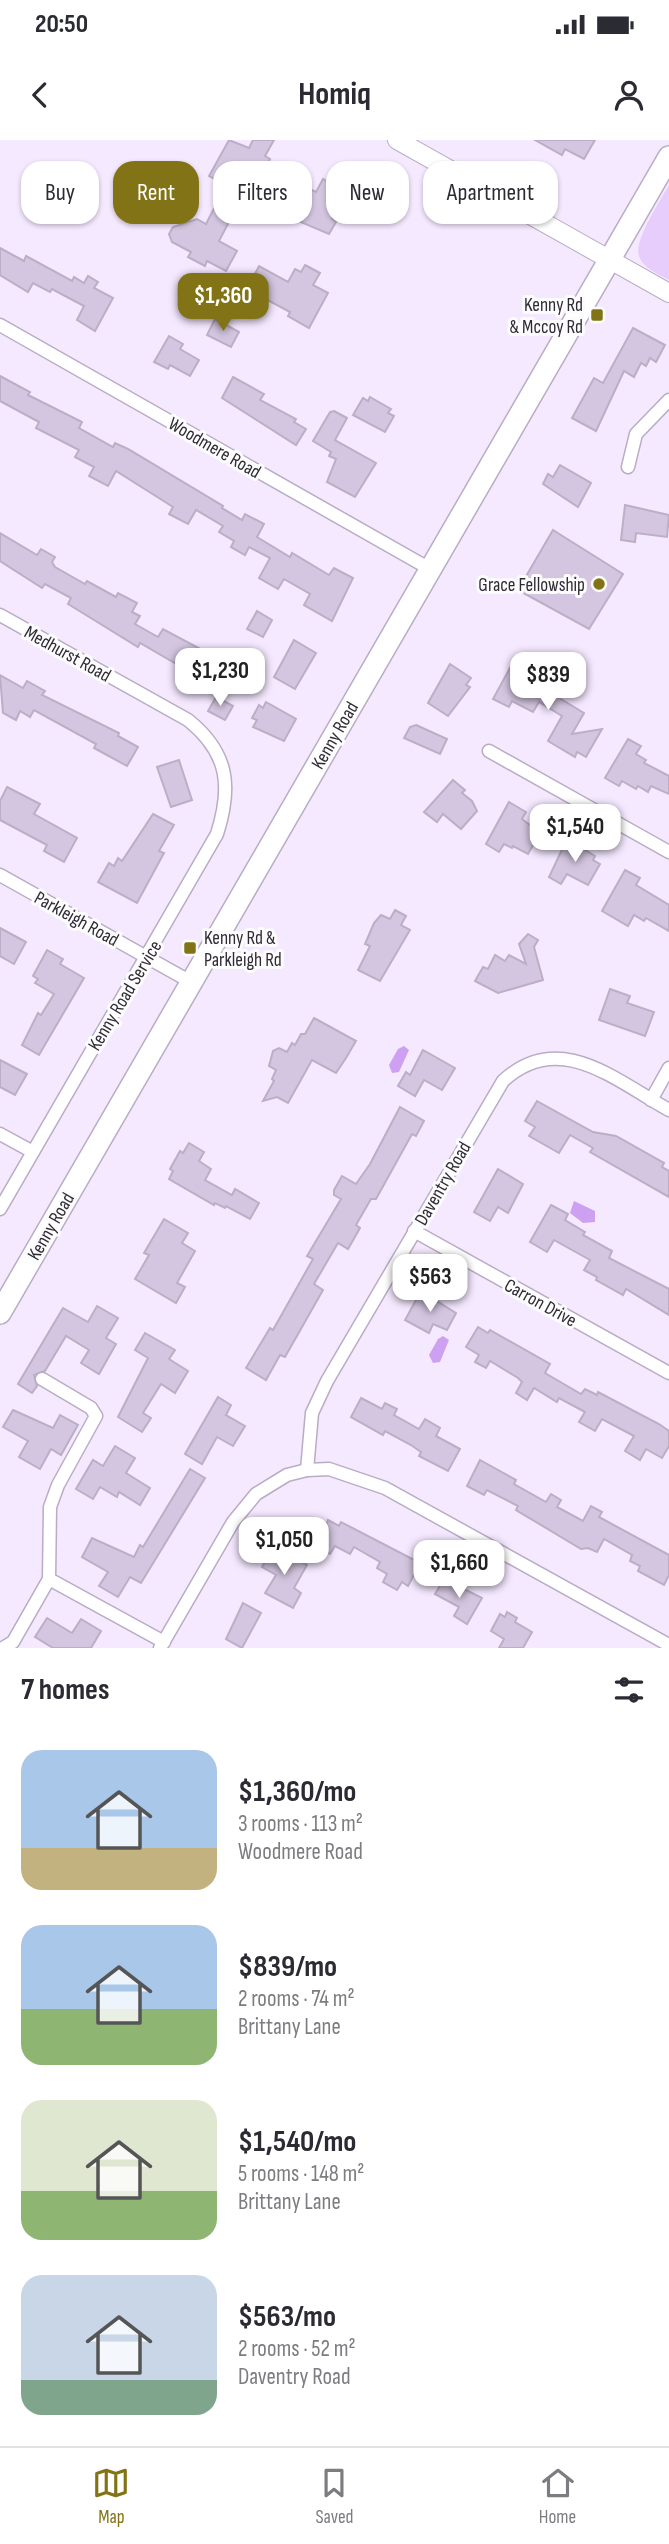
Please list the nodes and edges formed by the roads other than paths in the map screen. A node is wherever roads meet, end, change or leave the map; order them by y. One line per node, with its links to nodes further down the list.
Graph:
1 (397, 140): 3 (street)
2 (669, 157): 3 (main road, Kenny Road)
3 (610, 260): 4 (street); 8 (main road, Kenny Road)
4 (669, 293)
5 (0, 326): 8 (street, Woodmere Road)
6 (669, 400): 7 (street)
7 (628, 467)
8 (430, 569): 15 (main road, Kenny Road)
9 (0, 615): 11 (street, Medhurst Road)
10 (489, 751): 12 (street)
11 (225, 774): 14 (street, Kenny Road Service)
12 (669, 852)
13 (0, 875): 14 (street, Parkleigh Road)
14 (147, 957): 15 (street, Parkleigh Road); 20 (street, Kenny Road Service)
15 (191, 982): 23 (main road, Kenny Road)
16 (669, 1068): 17 (street)
17 (651, 1100): 18 (street); 22 (street, Daventry Road)
18 (669, 1110)
19 (0, 1134): 20 (street)
20 (33, 1152): 21 (street, Kenny Road Service)
21 (0, 1209)
22 (414, 1231): 24 (street, Carron Drive); 26 (street, Daventry Road)
23 (0, 1313)
24 (669, 1373)
25 (42, 1379): 27 (street)
26 (307, 1470): 28 (street); 29 (street)
27 (49, 1579): 29 (street); 30 (street)
28 (669, 1644)
29 (162, 1645)
30 (4, 1648)

